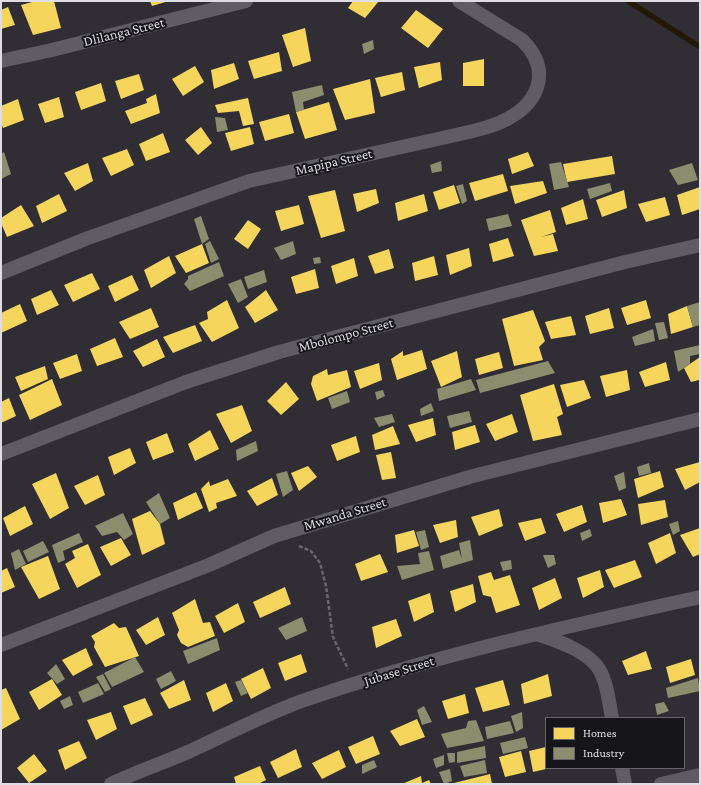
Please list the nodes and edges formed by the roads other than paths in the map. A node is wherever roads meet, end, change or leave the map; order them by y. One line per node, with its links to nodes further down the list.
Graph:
1 (246, 1): 3 (street, Dlilanga Street)
2 (459, 1): 5 (street, Mapipa Street)
3 (1, 61)
4 (700, 245): 7 (street, Mbolompo Street)
5 (1, 273)
6 (700, 419): 10 (street, Mwanda Street)
7 (1, 454)
8 (700, 597): 9 (street, Jubase Street)
9 (538, 634): 11 (street); 14 (street, Jubase Street)
10 (1, 645)
11 (612, 717)
12 (622, 769): 15 (street)
13 (700, 775): 16 (street)
14 (111, 784)
15 (625, 784)
16 (661, 784)

